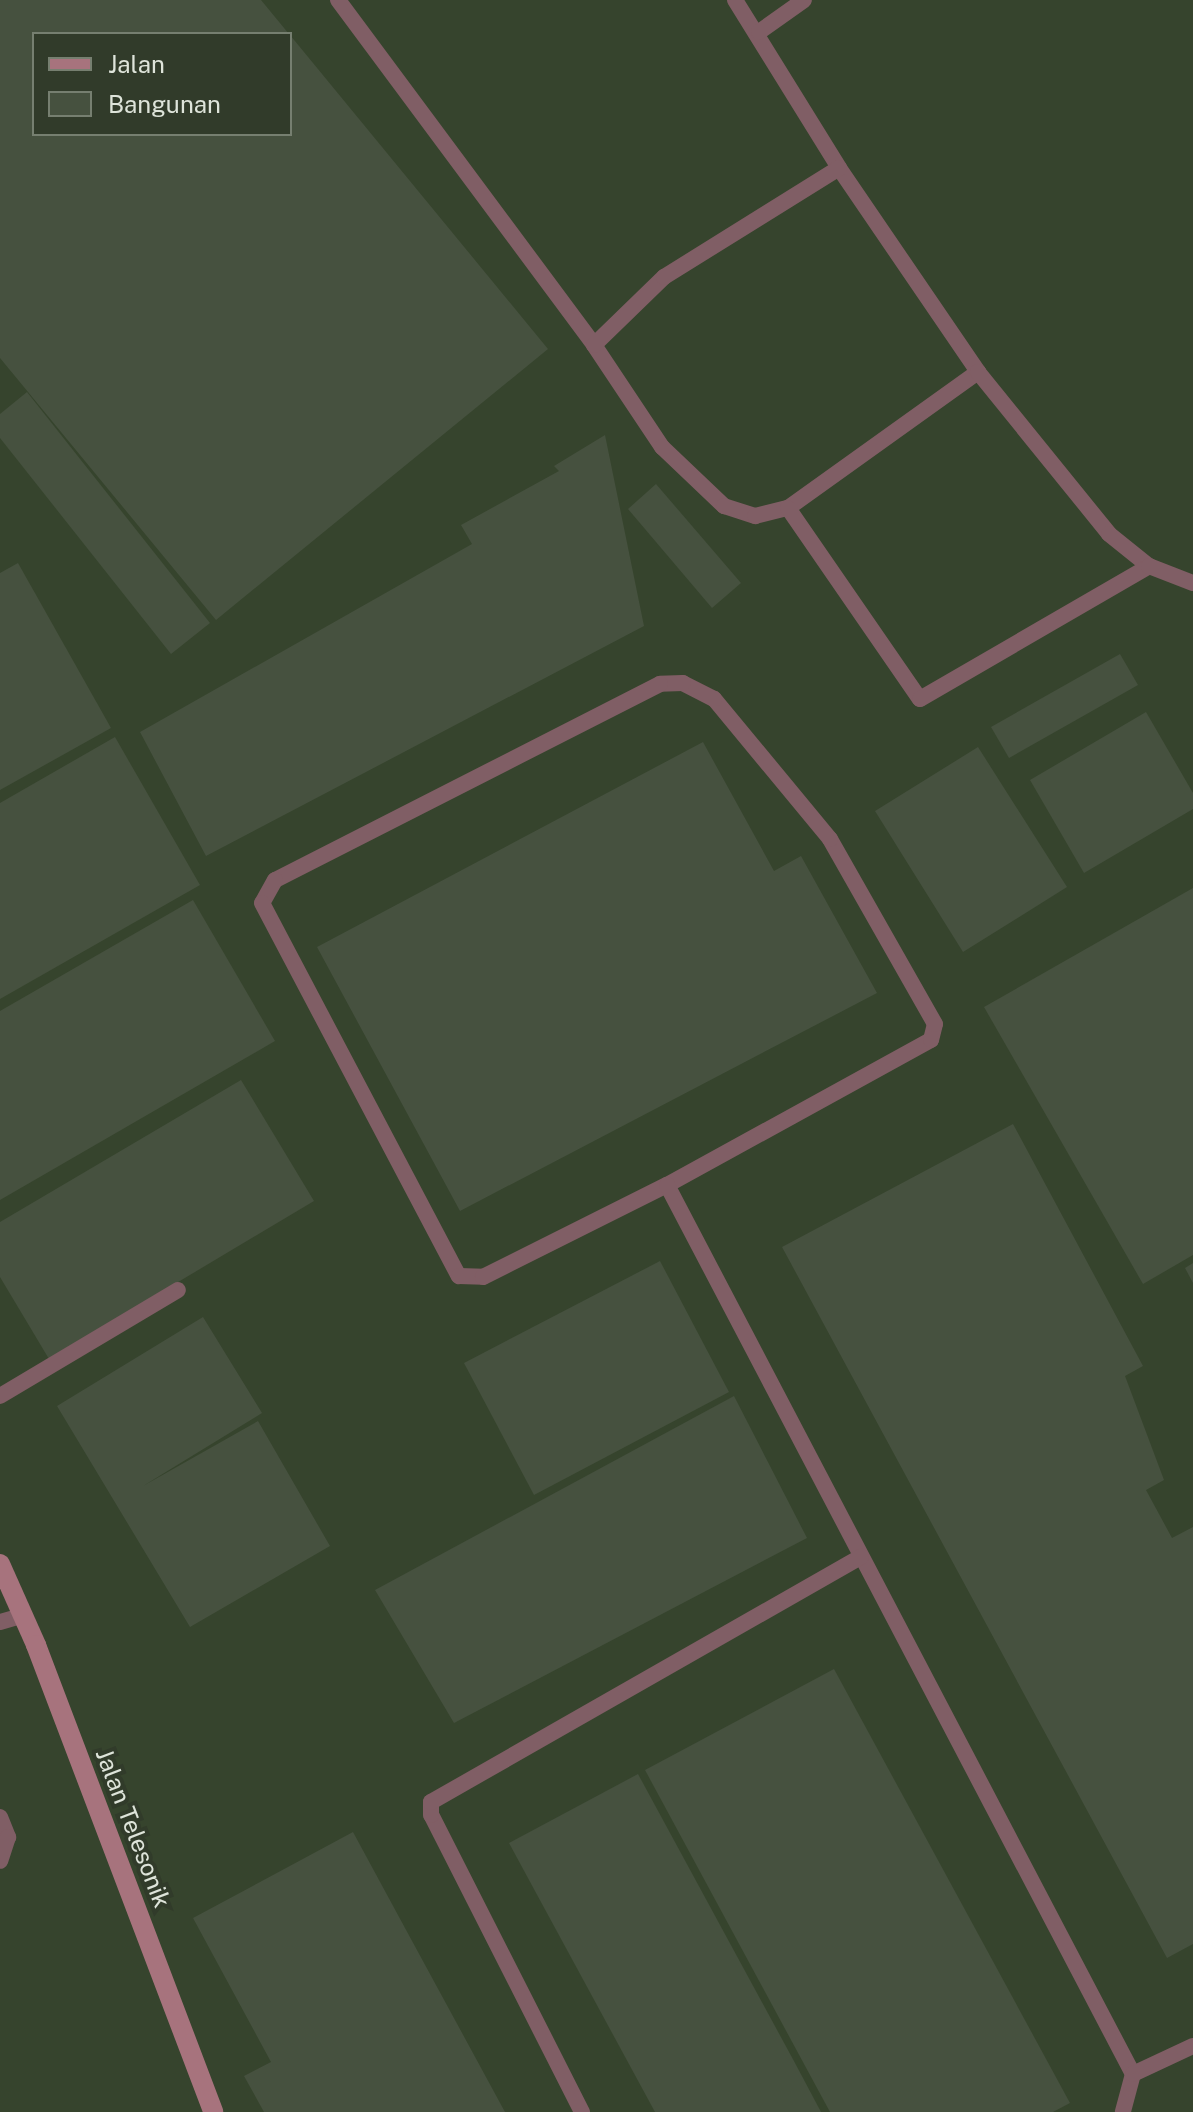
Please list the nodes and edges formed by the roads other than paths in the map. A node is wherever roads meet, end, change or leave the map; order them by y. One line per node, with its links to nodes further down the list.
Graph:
1 (338, 0): 6 (lane)
2 (735, 0): 4 (lane)
3 (804, 0): 4 (lane)
4 (759, 32): 5 (lane)
5 (839, 168): 6 (lane); 7 (lane)
6 (594, 345): 8 (lane)
7 (978, 372): 8 (lane); 9 (lane)
8 (788, 508): 9 (lane)
9 (1149, 566): 10 (lane)
10 (1193, 583)
11 (667, 1185): 11 (lane); 14 (lane)
12 (178, 1290): 13 (lane)
13 (0, 1396)
14 (861, 1557): 21 (lane); 23 (lane)
15 (0, 1564): 16 (street, Jalan Telesonik)
16 (24, 1615): 17 (lane); 22 (street, Jalan Telesonik)
17 (0, 1622)
18 (0, 1817): 19 (lane)
19 (0, 1861)
20 (1193, 2046): 21 (lane)
21 (1133, 2074): 24 (lane)
22 (213, 2112)
23 (582, 2112)
24 (1123, 2112)

